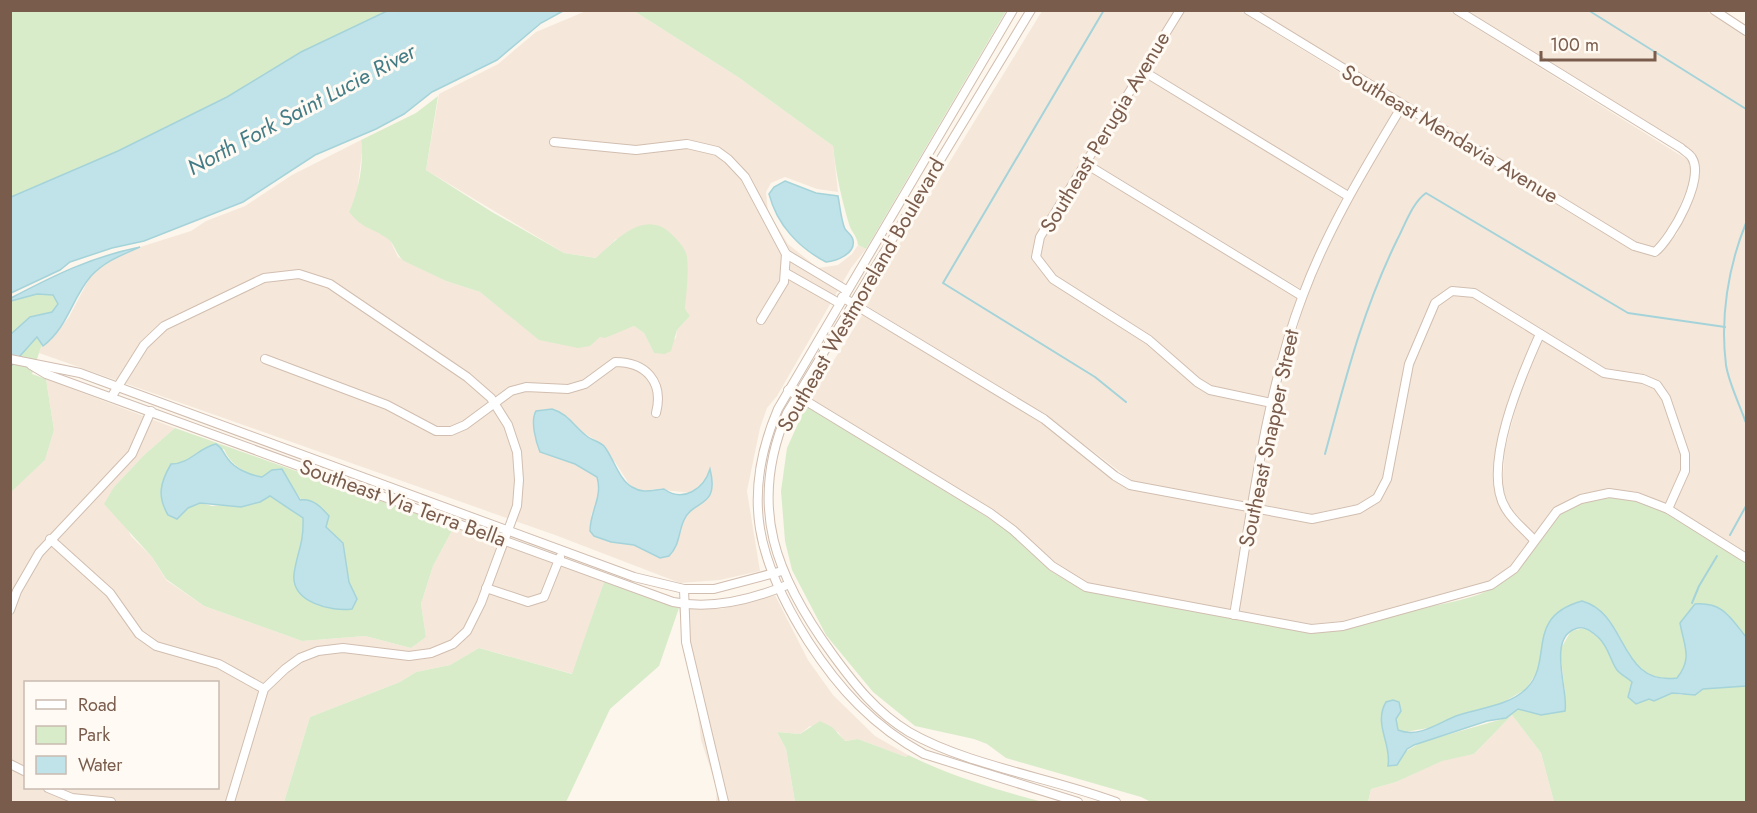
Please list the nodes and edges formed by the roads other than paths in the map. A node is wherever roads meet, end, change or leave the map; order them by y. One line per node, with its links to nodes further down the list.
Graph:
1 (1013, 10): 15 (street, Southeast Westmoreland Boulevard)
2 (1031, 10): 17 (street, Southeast Westmoreland Boulevard)
3 (1180, 10): 8 (street, Southeast Perugia Avenue)
4 (1248, 10): 9 (street, Southeast Mendavia Avenue)
5 (1457, 10): 9 (street, Southeast Mendavia Avenue)
6 (1714, 10): 7 (street)
7 (1746, 31)
8 (1143, 71): 11 (street, Southeast Perugia Avenue); 12 (street)
9 (1402, 106): 12 (street, Southeast Snapper Street)
10 (554, 142): 13 (street)
11 (1086, 164): 16 (street); 28 (street, Southeast Perugia Avenue)
12 (1348, 196): 16 (street, Southeast Snapper Street)
13 (786, 254): 14 (street); 15 (street)
14 (786, 273): 15 (street); 18 (street)
15 (843, 296): 17 (street); 24 (street, Southeast Westmoreland Boulevard)
16 (1302, 296): 28 (street, Southeast Snapper Street)
17 (854, 303): 26 (street, Southeast Westmoreland Boulevard); 31 (street)
18 (761, 320)
19 (1540, 334): 31 (street); 32 (street); 36 (street)
20 (10, 358): 22 (street, Southeast Via Terra Bella)
21 (265, 359): 27 (street)
22 (25, 361): 23 (street, Southeast Via Terra Bella); 25 (street, Southeast Via Terra Bella)
23 (117, 386): 25 (street); 27 (street); 33 (street, Southeast Via Terra Bella)
24 (788, 390): 26 (street); 41 (street, Southeast Westmoreland Boulevard)
25 (112, 396): 29 (street, Southeast Via Terra Bella)
26 (797, 396): 40 (street, Southeast Westmoreland Boulevard); 48 (street)
27 (494, 403): 30 (street); 33 (street)
28 (1272, 404): 31 (street, Southeast Snapper Street)
29 (151, 411): 34 (street); 35 (street, Southeast Via Terra Bella)
30 (656, 414)
31 (1252, 508): 48 (street, Southeast Snapper Street)
32 (1668, 509): 36 (street); 38 (street)
33 (508, 529): 35 (street); 37 (street, Southeast Via Terra Bella)
34 (50, 539): 47 (street); 49 (street)
35 (504, 539): 39 (street, Southeast Via Terra Bella); 43 (street)
36 (1534, 540): 48 (street)
37 (562, 550): 39 (street); 44 (street, Southeast Via Terra Bella)
38 (1746, 558)
39 (558, 560): 43 (street); 46 (street, Southeast Via Terra Bella)
40 (782, 571): 41 (street, Southeast Via Terra Bella); 42 (street, Southeast Westmoreland Boulevard)
41 (771, 575): 44 (street, Southeast Via Terra Bella); 45 (street, Southeast Westmoreland Boulevard)
42 (787, 585): 45 (street, Southeast Via Terra Bella); 57 (street, Southeast Westmoreland Boulevard)
43 (486, 588): 49 (street)
44 (684, 589): 46 (street)
45 (777, 589): 46 (street, Southeast Via Terra Bella); 56 (street, Southeast Westmoreland Boulevard)
46 (685, 604): 55 (street)
47 (10, 610)
48 (1234, 615)
49 (264, 689): 54 (street)
50 (10, 764): 51 (street)
51 (24, 771)
52 (50, 789): 53 (street)
53 (111, 802)
54 (230, 802)
55 (724, 802)
56 (1078, 802)
57 (1116, 802)

